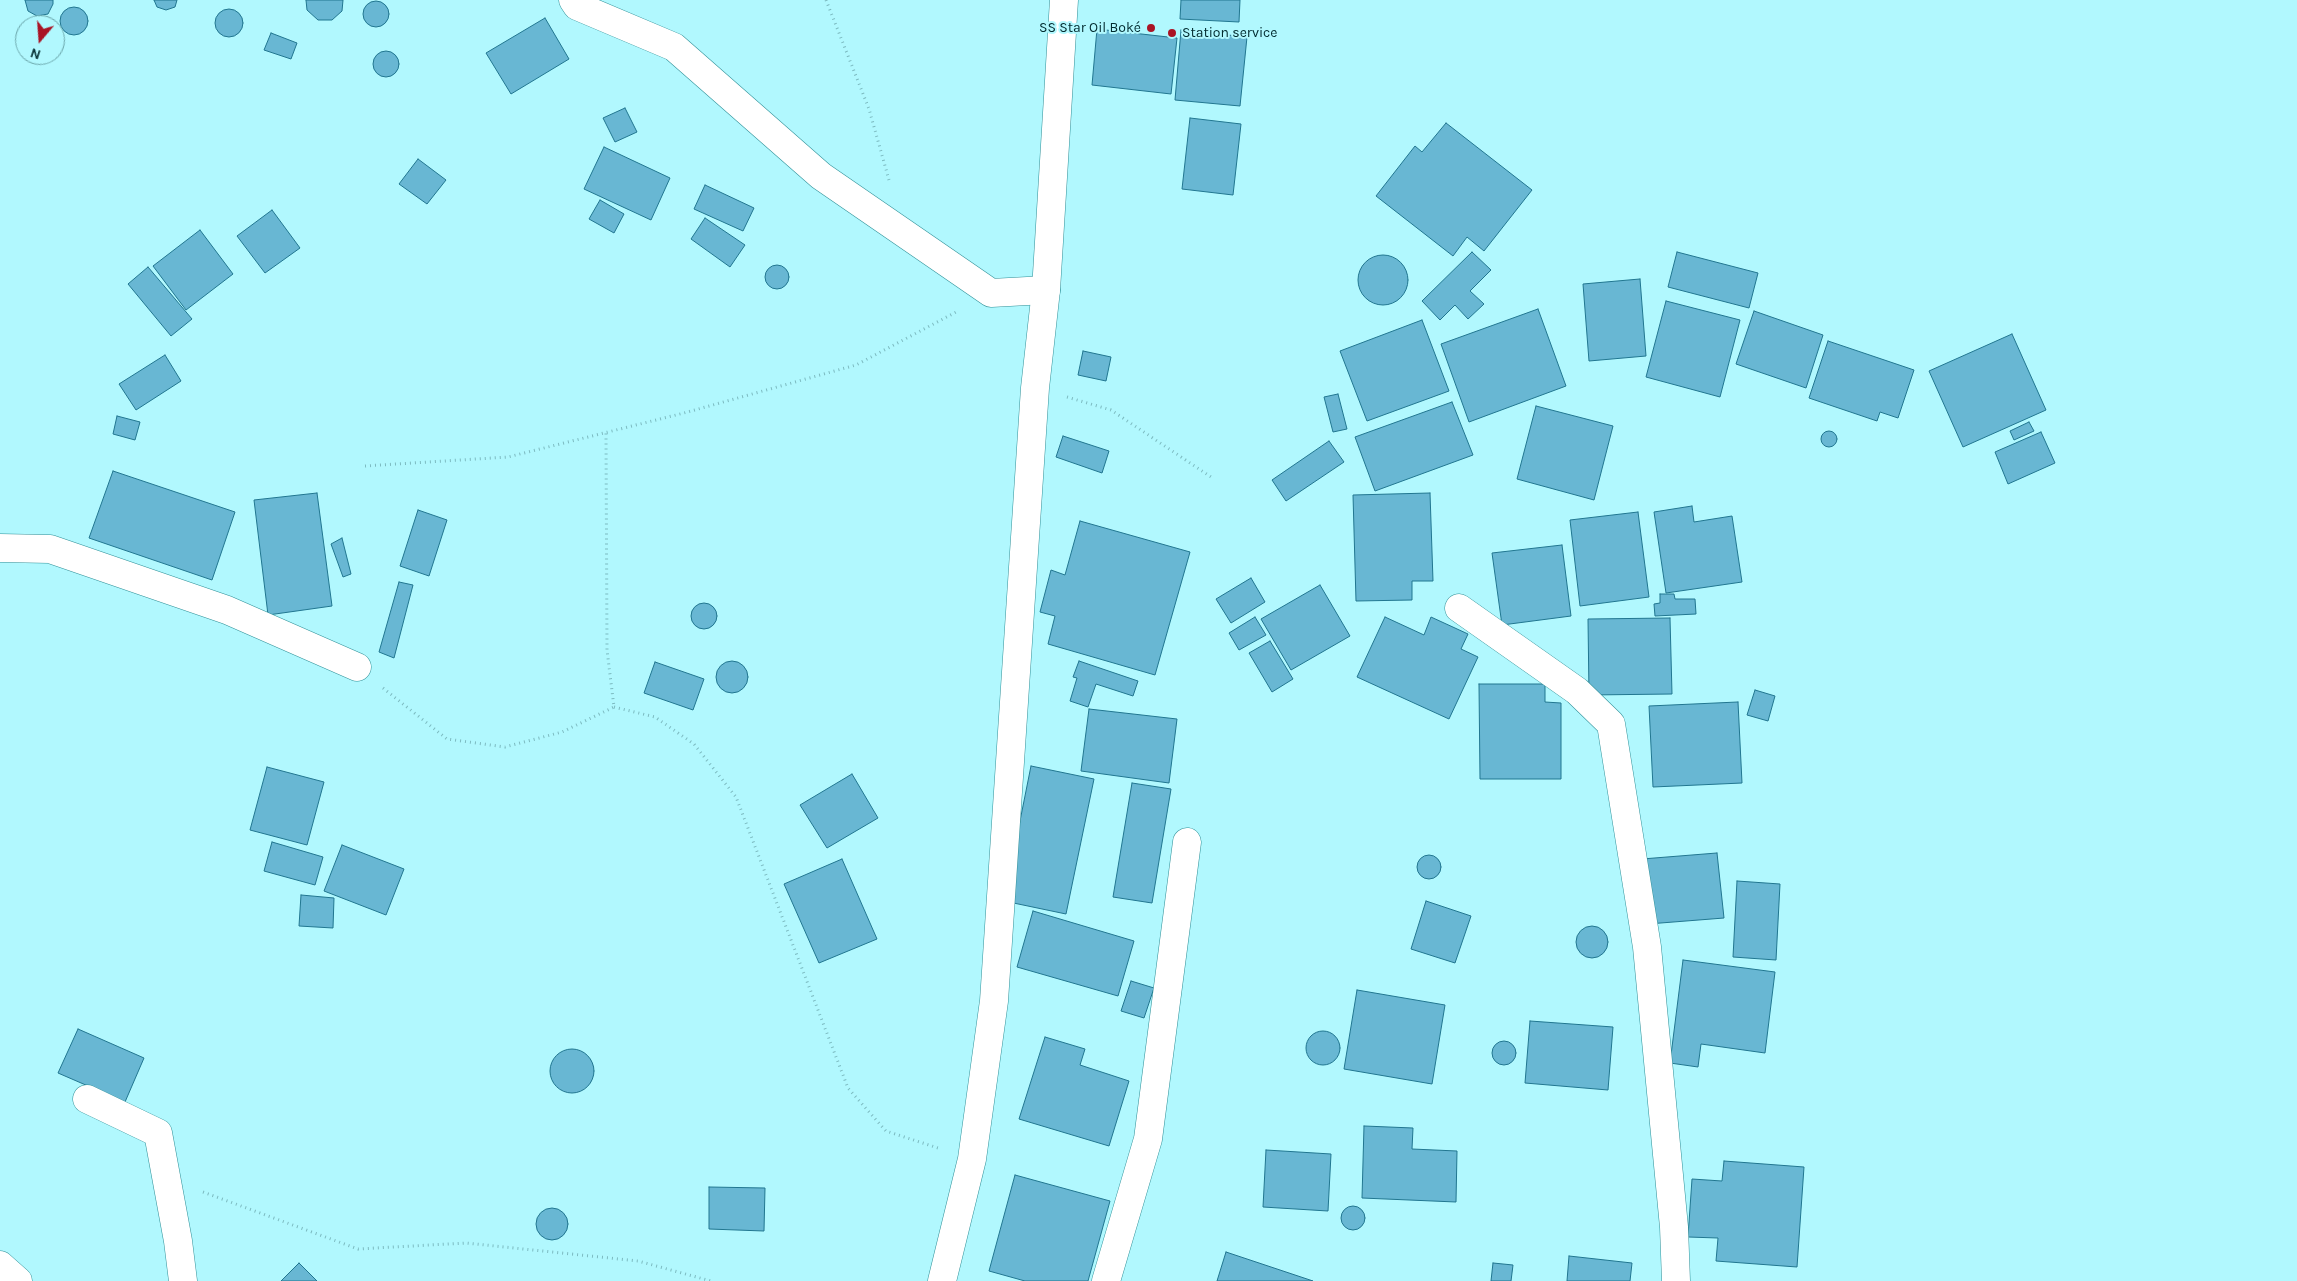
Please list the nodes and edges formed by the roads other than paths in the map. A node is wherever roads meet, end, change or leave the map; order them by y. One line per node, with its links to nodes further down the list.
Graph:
1 (573, 0): 3 (main road)
2 (1064, 0): 3 (main road)
3 (1046, 290): 12 (main road)
4 (0, 548): 6 (main road)
5 (1459, 608): 14 (main road)
6 (357, 668)
7 (1188, 842): 13 (main road)
8 (87, 1098): 11 (main road)
9 (0, 1265): 10 (main road)
10 (18, 1281)
11 (183, 1281)
12 (942, 1281)
13 (1106, 1281)
14 (1676, 1281)

